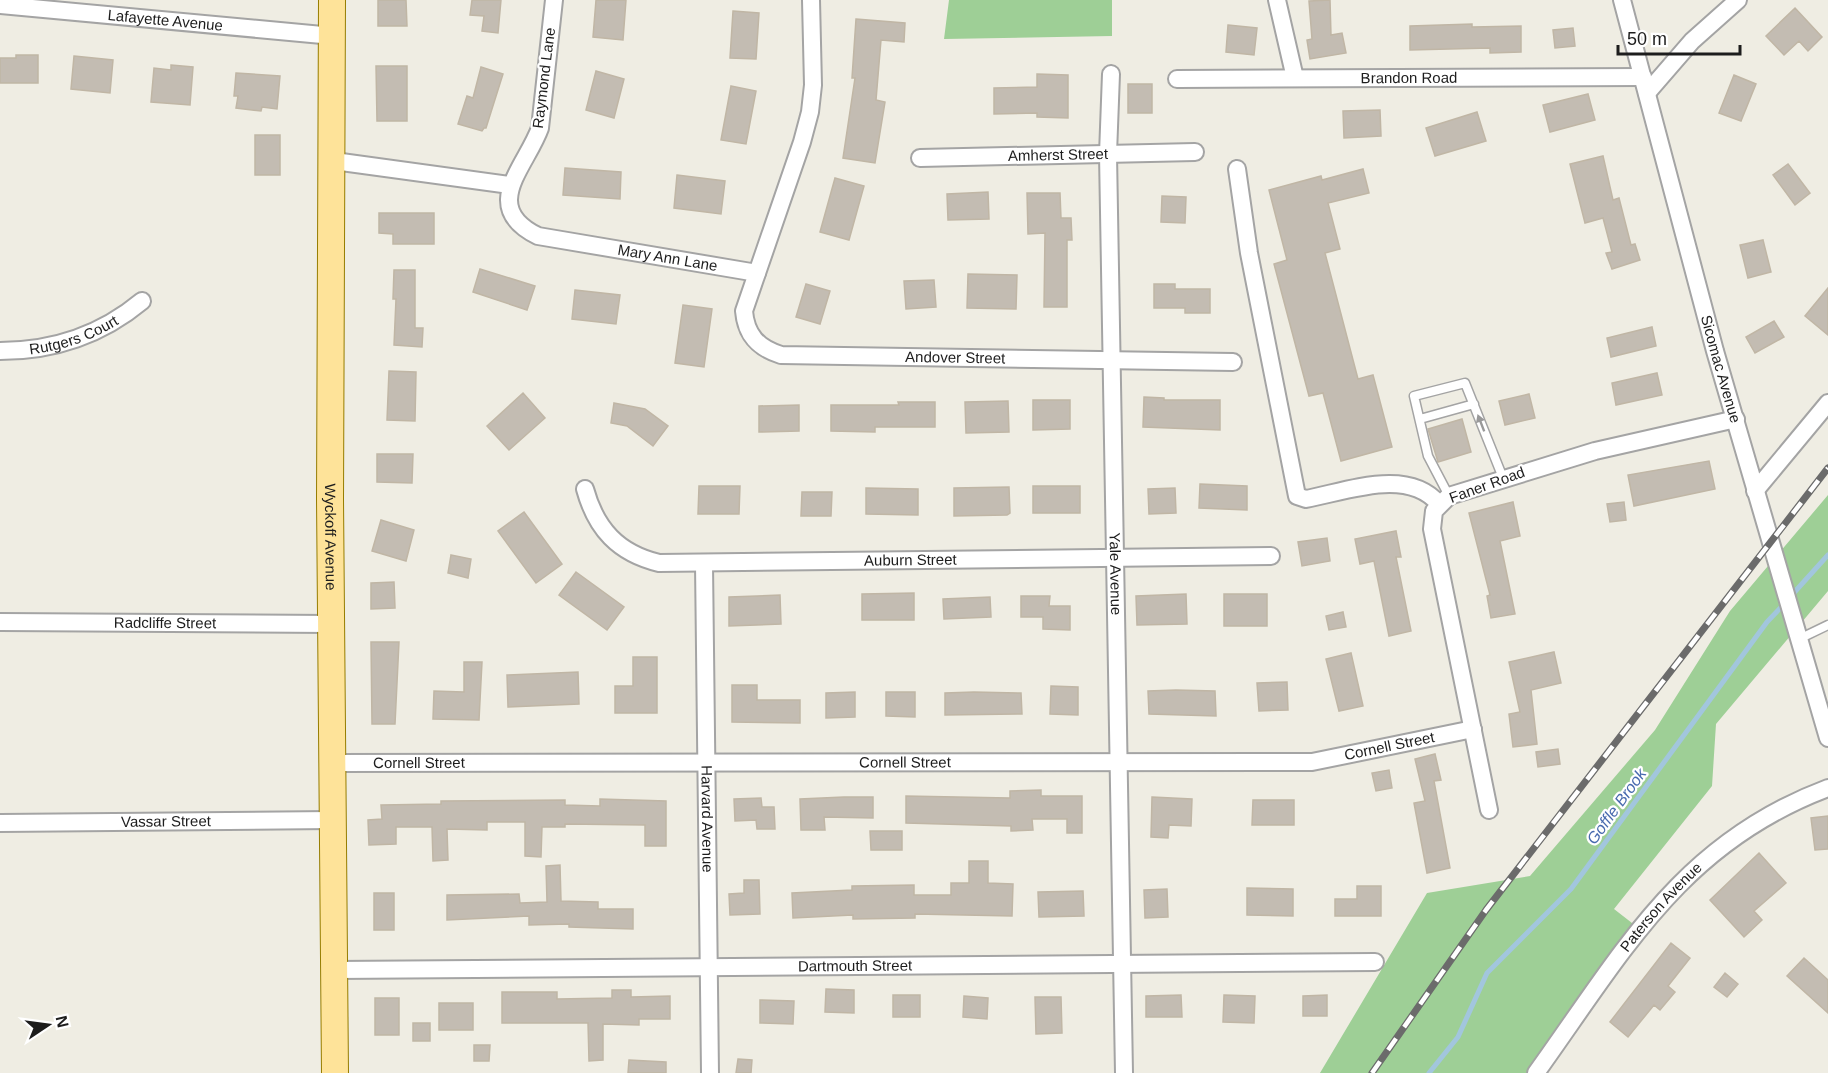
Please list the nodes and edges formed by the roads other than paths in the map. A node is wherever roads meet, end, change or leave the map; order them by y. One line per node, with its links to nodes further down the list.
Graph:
1 (333, 0): 8 (main road, Wyckoff Avenue)
2 (554, 0): 18 (street, Raymond Lane)
3 (811, 0): 19 (street)
4 (1277, 0): 10 (street)
5 (1622, 0): 12 (street, Sicomac Avenue)
6 (1738, 0): 12 (street)
7 (0, 5): 8 (street, Lafayette Avenue)
8 (333, 36): 16 (main road, Wyckoff Avenue)
9 (1111, 74): 14 (street, Yale Avenue)
10 (1295, 78): 11 (street, Brandon Road); 12 (street, Brandon Road)
11 (1177, 79)
12 (1645, 85): 27 (street, Sicomac Avenue)
13 (1195, 152): 14 (street, Amherst Street)
14 (1108, 154): 15 (street, Amherst Street); 22 (street, Yale Avenue)
15 (920, 158)
16 (334, 161): 18 (street); 36 (main road, Wyckoff Avenue)
17 (1237, 169): 31 (street)
18 (510, 185): 19 (street, Mary Ann Lane)
19 (758, 273): 22 (street, Andover Street)
20 (142, 301): 21 (street, Rutgers Court)
21 (0, 351)
22 (1112, 358): 23 (street, Andover Street); 33 (street, Yale Avenue)
23 (1233, 362)
24 (1828, 403): 30 (street)
25 (1474, 404): 26 (lane); 26 (lane); 28 (lane, one-way to 25)
26 (1420, 419): 31 (lane)
27 (1736, 419): 28 (street, Faner Road); 30 (street, Sicomac Avenue)
28 (1503, 478): 31 (street, Faner Road)
29 (585, 489): 34 (street, Auburn Street)
30 (1755, 491): 38 (street, Sicomac Avenue)
31 (1444, 500): 39 (street, Faner Road)
32 (1271, 556): 33 (street, Auburn Street)
33 (1115, 558): 34 (street, Auburn Street); 43 (street, Yale Avenue)
34 (704, 564): 42 (street, Harvard Avenue)
35 (0, 622): 36 (street, Radcliffe Street)
36 (331, 624): 41 (main road, Wyckoff Avenue)
37 (1828, 625): 38 (lane)
38 (1799, 639): 40 (street, Sicomac Avenue)
39 (1473, 729): 43 (street, Cornell Street); 45 (street, Faner Road)
40 (1828, 738)
41 (332, 763): 42 (street, Cornell Street); 46 (main road, Wyckoff Avenue)
42 (706, 763): 43 (street, Cornell Street); 50 (street, Harvard Avenue)
43 (1119, 763): 49 (street, Yale Avenue)
44 (1828, 788): 55 (street, Paterson Avenue)
45 (1490, 810)
46 (332, 820): 47 (street, Vassar Street); 51 (main road, Wyckoff Avenue)
47 (0, 823)
48 (1375, 962): 49 (street, Dartmouth Street)
49 (1123, 964): 50 (street, Dartmouth Street); 54 (street, Yale Avenue)
50 (709, 966): 51 (street, Dartmouth Street); 53 (street, Harvard Avenue)
51 (335, 970): 52 (main road, Wyckoff Avenue)
52 (335, 1073)
53 (710, 1073)
54 (1124, 1073)
55 (1536, 1073)

